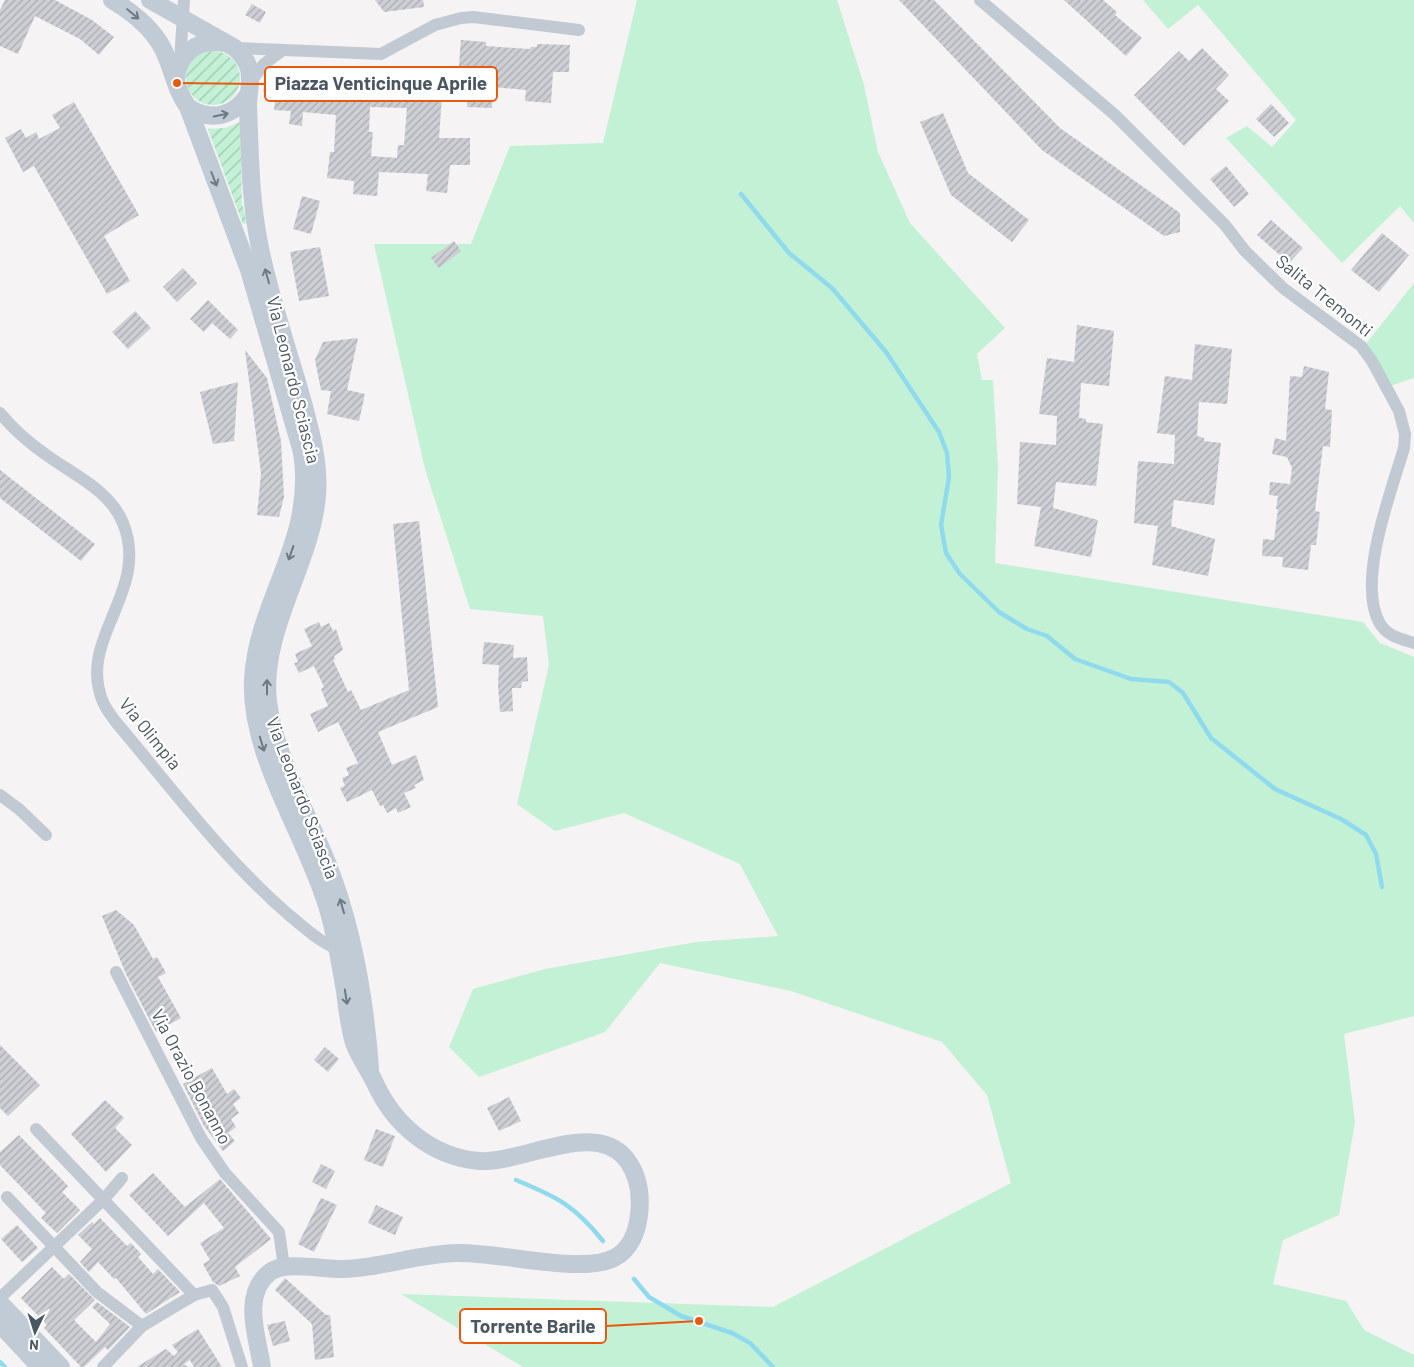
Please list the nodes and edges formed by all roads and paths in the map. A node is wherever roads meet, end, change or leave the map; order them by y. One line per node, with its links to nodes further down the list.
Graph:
1 (112, 0): 12 (street, one-way to 12)
2 (184, 0): 6 (street)
3 (188, 0): 7 (street)
4 (980, 0): 18 (street, Salita Tremonti)
5 (163, 2): 6 (street)
6 (183, 18): 7 (street); 11 (street)
7 (200, 27): 9 (street)
8 (579, 30): 10 (street)
9 (229, 45): 10 (street); 11 (street); 13 (street)
10 (283, 50): 13 (street)
11 (180, 61): 12 (street)
12 (176, 81): 14 (street)
13 (249, 88): 14 (street, one-way to 13); 15 (street, Via Leonardo Sciascia)
14 (188, 107): 16 (street, Via Leonardo Sciascia, one-way to 16)
15 (257, 232): 16 (street); 19 (street, Via Leonardo Sciascia, one-way to 15)
16 (238, 237): 19 (street, Via Leonardo Sciascia, one-way to 19)
17 (0, 414): 22 (street, Via Olimpia)
18 (1414, 643)
19 (289, 792): 22 (street, Via Leonardo Sciascia)
20 (0, 795): 21 (street)
21 (46, 835)
22 (345, 952): 29 (street, Via Leonardo Sciascia)
23 (116, 972): 29 (street, Via Orazio Bonanno)
24 (36, 1129): 27 (street)
25 (122, 1178): 27 (street)
26 (7, 1197): 28 (street)
27 (104, 1199): 28 (street); 30 (street)
28 (52, 1247): 31 (street); 34 (street)
29 (284, 1267): 39 (street)
30 (194, 1295): 34 (street); 38 (street)
31 (0, 1298)
32 (0, 1303): 36 (street)
33 (0, 1324): 35 (street)
34 (142, 1326): 37 (street)
35 (40, 1367)
36 (60, 1367)
37 (103, 1367)
38 (242, 1367)
39 (262, 1367)

